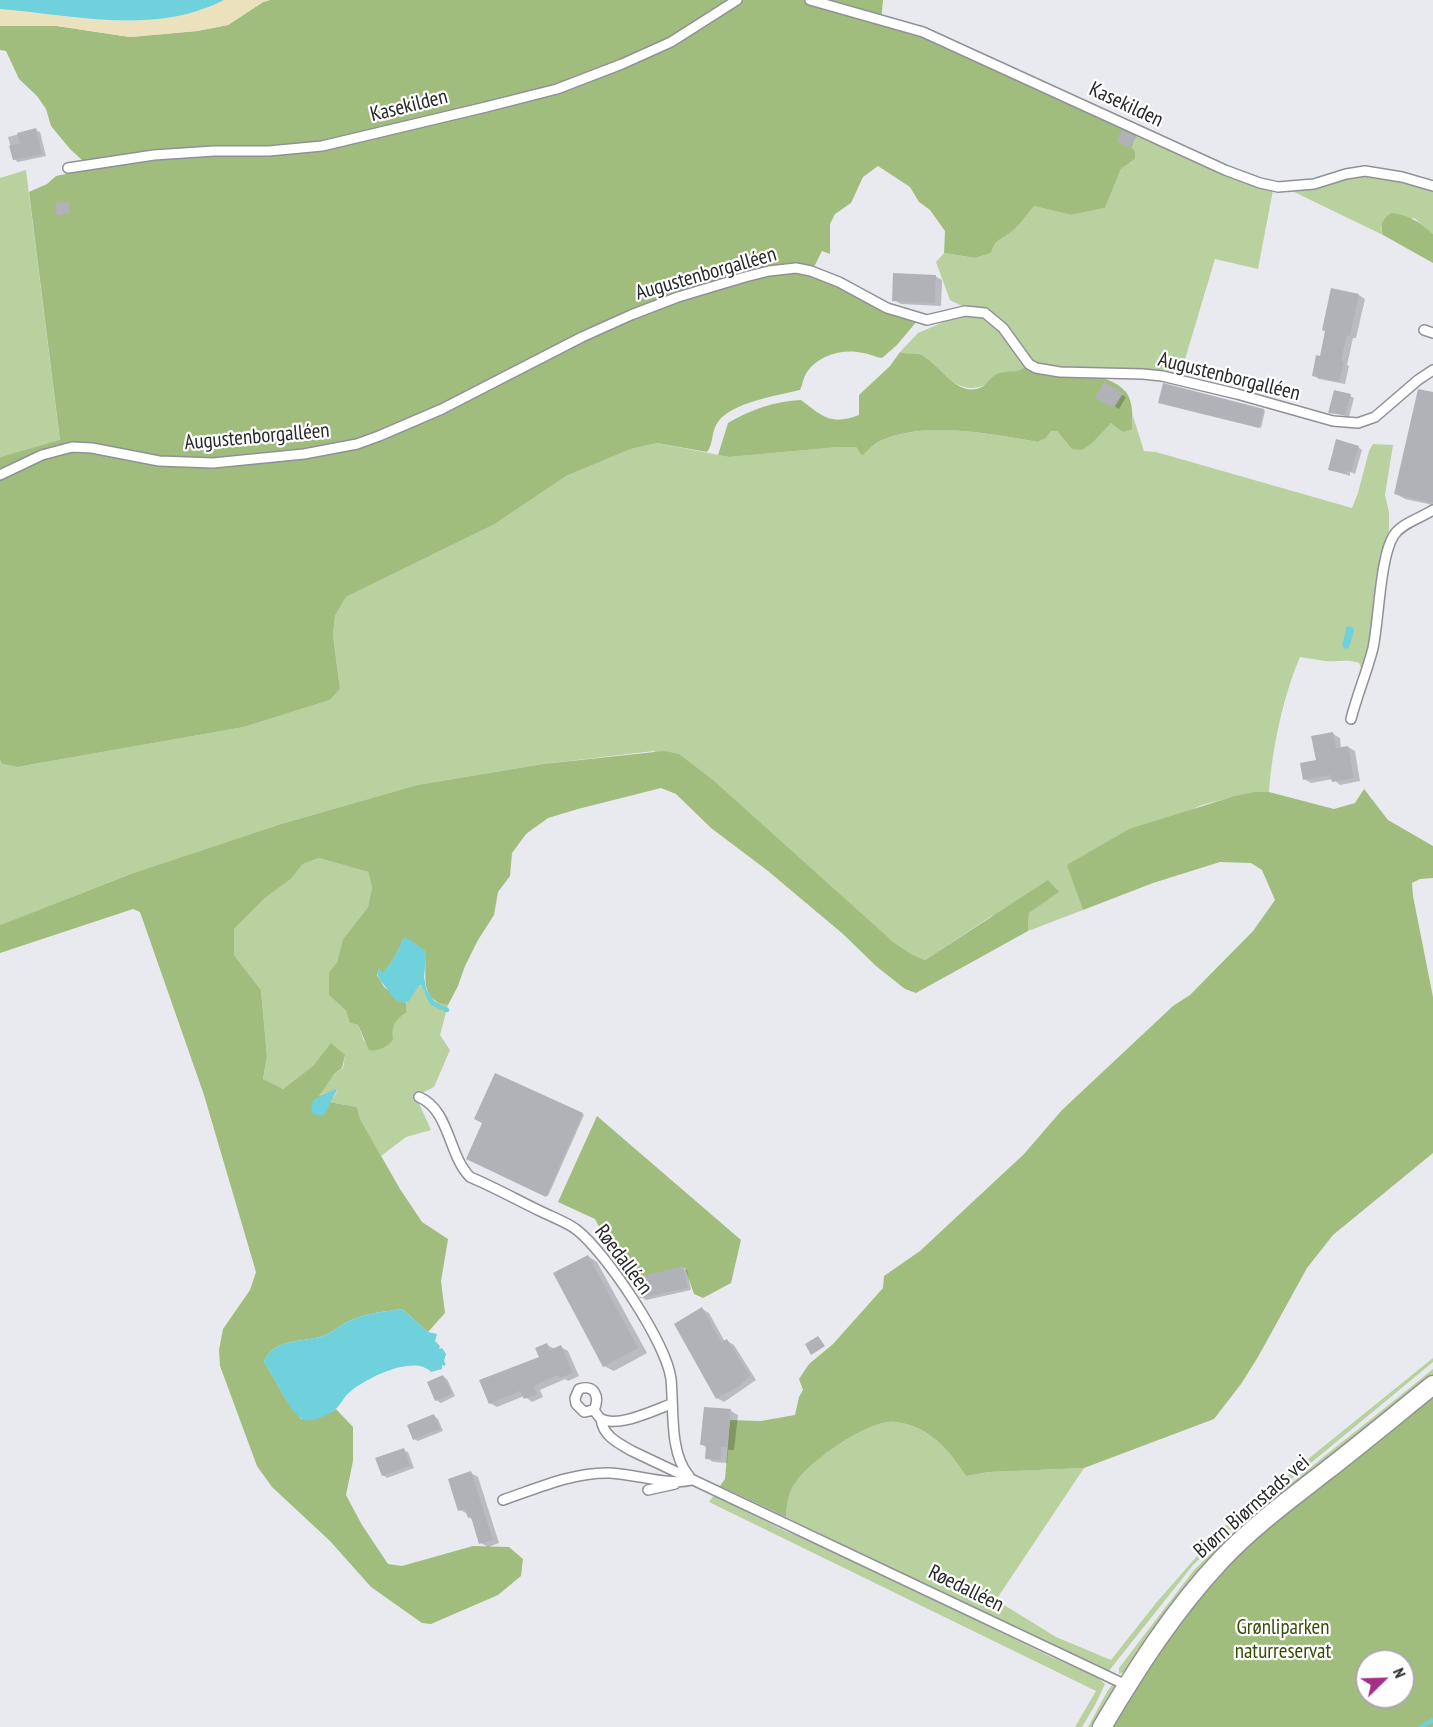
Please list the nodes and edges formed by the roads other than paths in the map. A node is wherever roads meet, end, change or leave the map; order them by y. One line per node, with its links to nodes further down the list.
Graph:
1 (737, 0): 3 (lane, Kasekilden)
2 (810, 0): 4 (lane, Kasekilden)
3 (68, 168)
4 (1433, 186)
5 (1433, 370): 6 (lane, Augustenborgalléen)
6 (0, 475)
7 (1433, 510): 8 (lane)
8 (1351, 719)
9 (419, 1097): 11 (lane, Røedalléen)
10 (1433, 1385): 18 (street, Biørn Biørnstads vei)
11 (671, 1404): 13 (lane); 14 (lane, Røedalléen)
12 (594, 1410): 13 (lane, Røedalléen)
13 (601, 1419): 14 (lane, Røedalléen)
14 (692, 1480): 15 (lane); 18 (lane, Røedalléen)
15 (678, 1483): 16 (lane); 17 (lane)
16 (648, 1490)
17 (503, 1500)
18 (1126, 1685): 19 (street, Biørn Biørnstads vei)
19 (1102, 1727)

